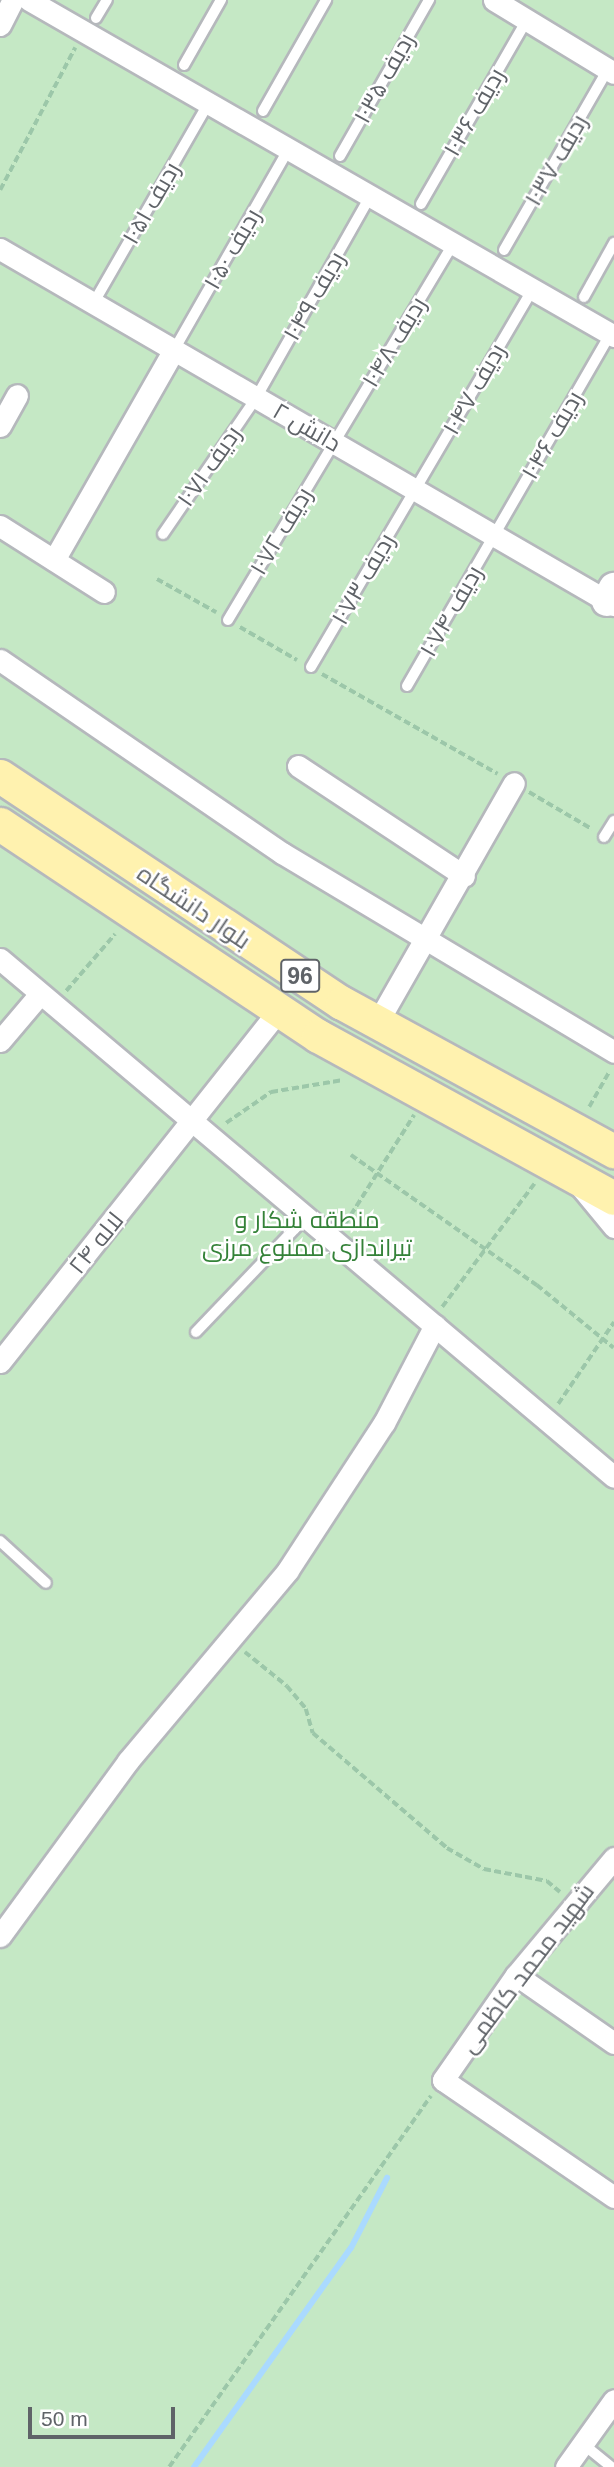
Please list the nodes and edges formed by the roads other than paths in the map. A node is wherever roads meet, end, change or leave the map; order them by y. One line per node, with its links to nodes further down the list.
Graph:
1 (13, 0): 9 (street)
2 (29, 0): 10 (street)
3 (107, 0): 10 (lane)
4 (220, 0): 11 (lane)
5 (327, 0): 14 (lane)
6 (429, 0): 16 (lane, ردیف ۱۰۳۵)
7 (494, 0): 8 (street)
8 (527, 20): 12 (street); 18 (lane, ردیف ۱۰۳۶)
9 (0, 25)
10 (90, 25): 13 (street)
11 (184, 65)
12 (611, 71): 22 (lane, ردیف ۱۰۳۷)
13 (209, 102): 15 (street); 25 (lane, ردیف ۱۰۵۱)
14 (263, 111)
15 (289, 148): 17 (street); 27 (lane, ردیف ۱۰۵۰)
16 (340, 156)
17 (371, 195): 19 (street); 29 (lane, ردیف ۱۰۴۹)
18 (421, 204)
19 (454, 242): 23 (street); 31 (lane, ردیف ۱۰۴۸)
20 (614, 243): 24 (lane)
21 (0, 249): 25 (street, دانش ۲)
22 (504, 250)
23 (533, 288): 26 (street); 32 (lane, ردیف ۱۰۴۷)
24 (584, 296)
25 (93, 303): 27 (street, دانش ۲)
26 (612, 335): 35 (lane, ردیف ۱۰۴۶)
27 (174, 350): 29 (street, دانش ۲); 36 (street)
28 (16, 395): 30 (street)
29 (256, 398): 31 (street, دانش ۲); 34 (lane, ردیف ۱۰۷۱)
30 (0, 426)
31 (334, 443): 32 (street, دانش ۲); 39 (lane, ردیف ۱۰۷۲)
32 (415, 490): 35 (street, دانش ۲); 41 (lane, ردیف ۱۰۷۳)
33 (0, 526): 36 (street)
34 (163, 534)
35 (495, 536): 38 (street, دانش ۲); 42 (lane, ردیف ۱۰۷۴)
36 (54, 560): 37 (street)
37 (104, 592)
38 (612, 598)
39 (228, 620)
40 (0, 660): 50 (street)
41 (311, 667)
42 (407, 686)
43 (298, 766): 49 (street)
44 (0, 776): 54 (main road, بلوار دانشگاه / 96)
45 (514, 783): 49 (street)
46 (614, 821): 48 (lane)
47 (0, 824): 53 (main road, بلوار دانشگاه / 96)
48 (604, 836)
49 (464, 876): 50 (street)
50 (428, 939): 54 (street); 56 (street)
51 (0, 959): 52 (street)
52 (46, 1000): 55 (street); 57 (street)
53 (279, 1010): 57 (street, لاله ۲۴); 59 (main road, بلوار دانشگاه / 96)
54 (377, 1023): 58 (main road, بلوار دانشگاه / 96)
55 (0, 1041)
56 (614, 1052)
57 (193, 1124): 61 (street); 65 (street, لاله ۲۴)
58 (614, 1152)
59 (562, 1172): 60 (main road, بلوار دانشگاه / 96); 62 (street)
60 (614, 1198)
61 (306, 1217): 63 (street); 64 (lane)
62 (614, 1227)
63 (435, 1325): 66 (street); 70 (street)
64 (196, 1332)
65 (0, 1362)
66 (614, 1477)
67 (0, 1541): 68 (lane)
68 (46, 1583)
69 (614, 1858): 71 (street, شهید محمد کاظمی)
70 (0, 1936)
71 (516, 1975): 72 (street); 73 (street, شهید محمد کاظمی)
72 (614, 2043)
73 (614, 2197)
74 (614, 2400): 75 (street)
75 (583, 2444): 76 (street); 77 (lane)
76 (566, 2467)
77 (611, 2467)

